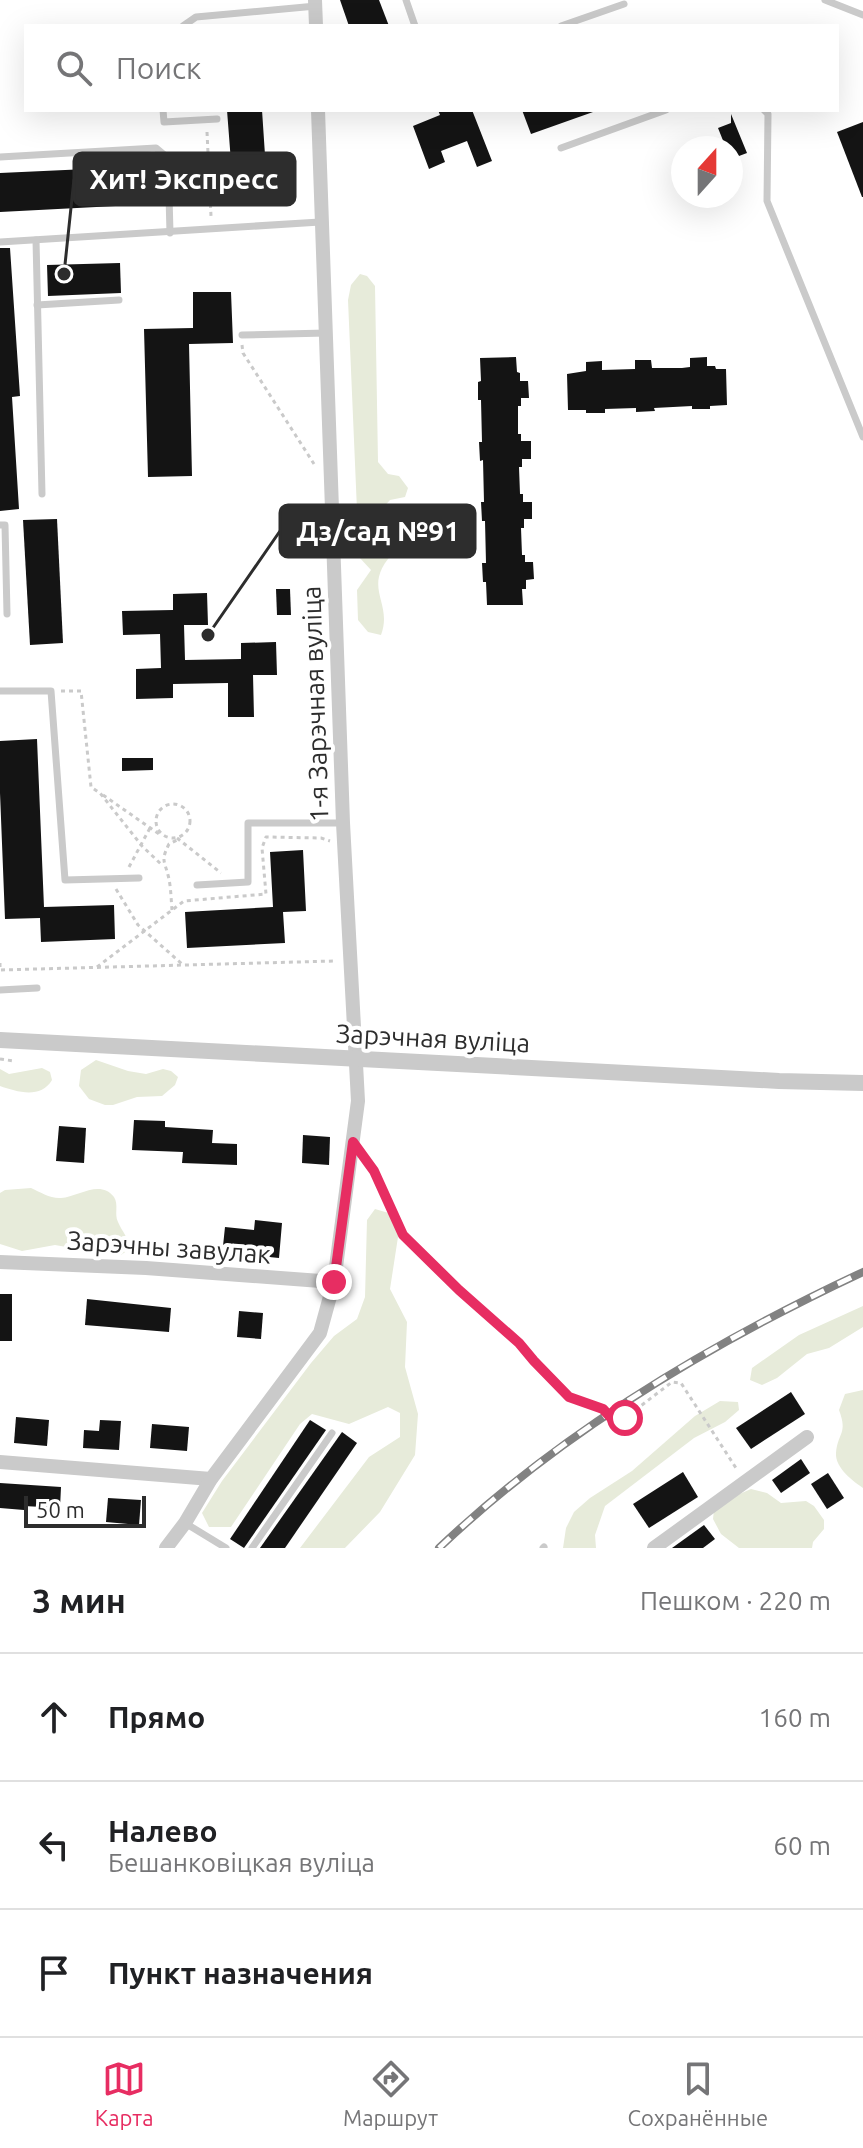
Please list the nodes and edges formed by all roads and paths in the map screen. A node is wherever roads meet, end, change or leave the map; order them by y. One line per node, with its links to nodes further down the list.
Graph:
1 (406, 0): 8 (lane)
2 (825, 0): 5 (lane)
3 (315, 3): 6 (lane); 7 (street)
4 (624, 4): 9 (lane)
5 (863, 15)
6 (186, 24)
7 (316, 24)
8 (414, 24)
9 (567, 24)
10 (163, 112): 15 (lane)
11 (320, 112): 18 (street, 1-я Зарэчная вуліца)
12 (660, 112): 16 (lane)
13 (766, 112): 27 (lane)
14 (217, 119): 15 (lane)
15 (207, 120): 19 (path)
16 (561, 148)
17 (0, 157): 20 (lane)
18 (320, 222): 19 (lane); 25 (street, 1-я Зарэчная вуліца)
19 (212, 230): 20 (lane)
20 (170, 233): 21 (lane)
21 (36, 240): 22 (lane); 24 (lane)
22 (0, 242)
23 (119, 300): 24 (lane)
24 (37, 305): 29 (lane)
25 (326, 333): 26 (lane); 28 (street, 1-я Зарэчная вуліца)
26 (242, 335): 28 (path)
27 (863, 437)
28 (331, 469): 35 (street, 1-я Зарэчная вуліца)
29 (42, 494)
30 (0, 525): 31 (lane)
31 (7, 614)
32 (0, 691): 33 (lane)
33 (51, 691): 34 (path); 43 (lane)
34 (100, 793): 37 (path); 40 (path)
35 (343, 823): 45 (lane); 54 (street, 1-я Зарэчная вуліца)
36 (156, 824): 37 (path); 38 (path); 39 (path)
37 (148, 826): 38 (path); 40 (path)
38 (166, 837): 39 (path)
39 (178, 839): 41 (path); 45 (path)
40 (142, 846): 41 (path); 44 (path)
41 (163, 866): 47 (path)
42 (139, 878): 44 (lane)
43 (110, 879): 44 (lane); 50 (path)
44 (121, 879)
45 (234, 883): 46 (lane)
46 (197, 885)
47 (172, 910)
48 (320, 960): 50 (path)
49 (0, 963): 50 (path)
50 (182, 964)
51 (37, 988): 52 (lane)
52 (0, 990)
53 (0, 1040): 54 (street, Зарэчная вуліца)
54 (356, 1057): 57 (street, Зарэчная вуліца); 58 (street, 1-я Зарэчная вуліца)
55 (0, 1059): 56 (path)
56 (14, 1061)
57 (863, 1083)
58 (353, 1142): 60 (street, 1-я Зарэчная вуліца); 65 (path)
59 (0, 1262): 60 (street, Зарэчны завулак)
60 (334, 1282): 64 (street, 1-я Зарэчная вуліца)
61 (332, 1433): 69 (lane)
62 (807, 1437): 65 (street)
63 (0, 1462): 64 (street)
64 (211, 1479): 66 (street, 1-я Зарэчная вуліца)
65 (745, 1481): 70 (street)
66 (185, 1523): 67 (street, 1-я Зарэчная вуліца); 68 (lane)
67 (166, 1548)
68 (226, 1548)
69 (252, 1548)
70 (654, 1548)

